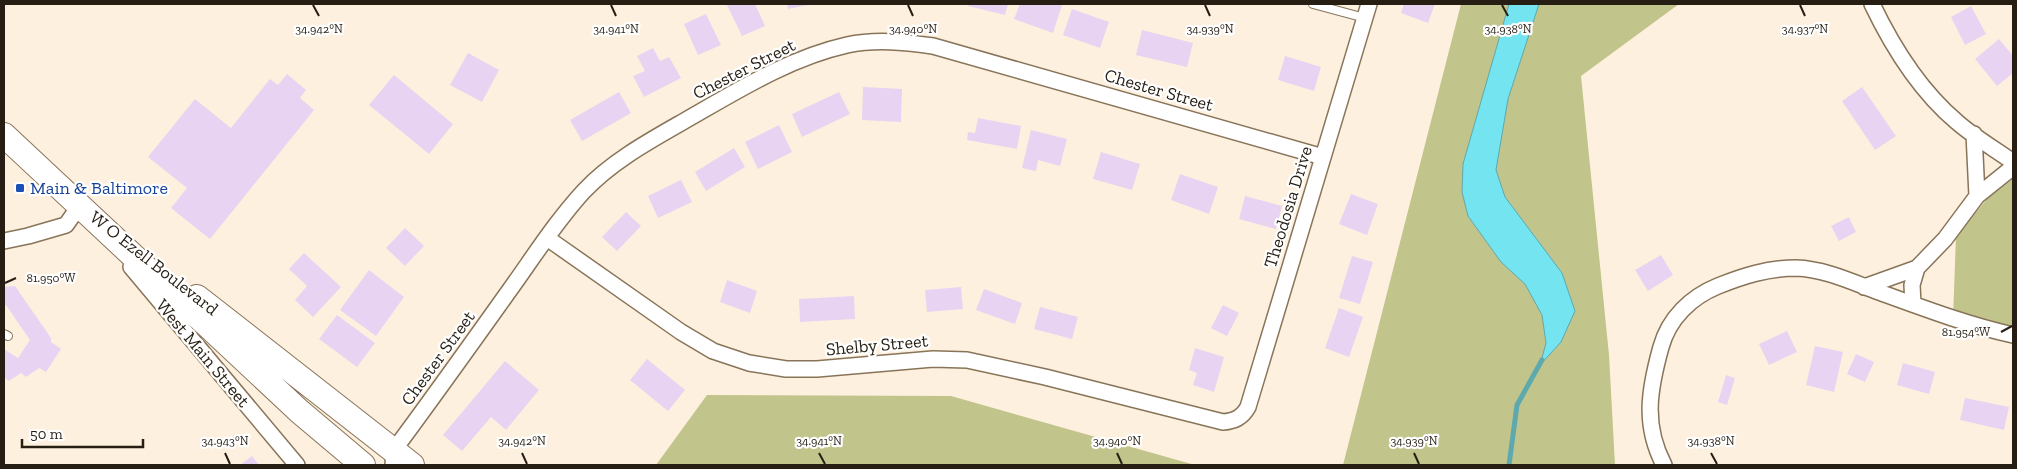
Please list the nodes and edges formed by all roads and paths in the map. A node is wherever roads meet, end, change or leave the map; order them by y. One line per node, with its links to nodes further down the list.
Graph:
1 (1313, 4): 3 (lane)
2 (1872, 4): 4 (street)
3 (1367, 11): 6 (street, Theodosia Drive)
4 (1974, 134): 7 (street); 9 (street)
5 (4, 135): 10 (main road, West Main Street)
6 (1323, 157): 11 (street, Chester Street); 17 (street, Theodosia Drive)
7 (2013, 162)
8 (2013, 167): 9 (street)
9 (1977, 196): 13 (street)
10 (80, 205): 12 (street); 18 (main road, W O Ezell Boulevard); 19 (street, West Main Street); 20 (main road, W O Ezell Boulevard)
11 (547, 238): 17 (street, Shelby Street); 18 (street, Chester Street)
12 (4, 241)
13 (1917, 268): 14 (street); 15 (street)
14 (1864, 286): 15 (street); 22 (street)
15 (1913, 304): 16 (street)
16 (2013, 335)
17 (1239, 418)
18 (393, 457): 21 (main road, W O Ezell Boulevard)
19 (297, 465)
20 (363, 465)
21 (412, 465)
22 (1664, 465)

